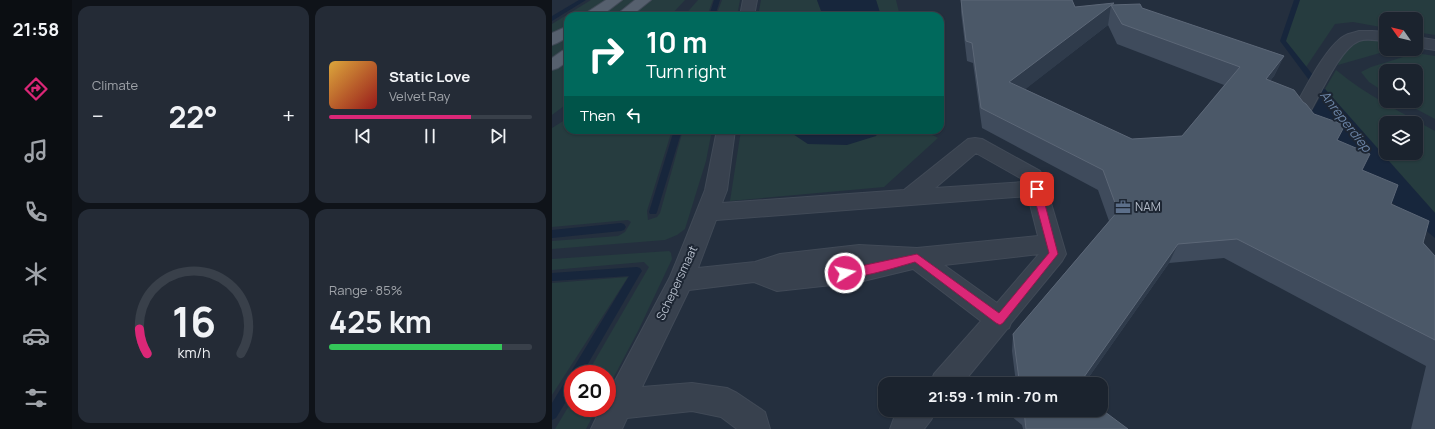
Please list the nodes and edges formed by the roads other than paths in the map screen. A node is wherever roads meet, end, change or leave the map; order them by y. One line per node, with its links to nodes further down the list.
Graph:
1 (615, 0): 4 (main road)
2 (644, 0): 5 (main road)
3 (750, 0): 6 (street)
4 (597, 12)
5 (628, 12)
6 (748, 12)
7 (564, 32): 9 (main road)
8 (1379, 36): 14 (street)
9 (552, 40)
10 (1423, 43): 11 (street)
11 (1435, 45)
12 (564, 57): 13 (main road)
13 (552, 65)
14 (1298, 118)
15 (725, 134): 18 (street, Schepersmaat)
16 (1026, 189): 17 (street)
17 (912, 196): 18 (street); 22 (street)
18 (708, 212): 21 (street, Schepersmaat)
19 (1038, 245): 20 (street)
20 (917, 258): 21 (street); 22 (street)
21 (681, 280): 24 (street, Schepersmaat)
22 (1000, 320): 23 (street)
23 (950, 377)
24 (616, 409)
25 (616, 416): 27 (street)
26 (916, 417): 28 (street)
27 (755, 429)
28 (905, 429)

